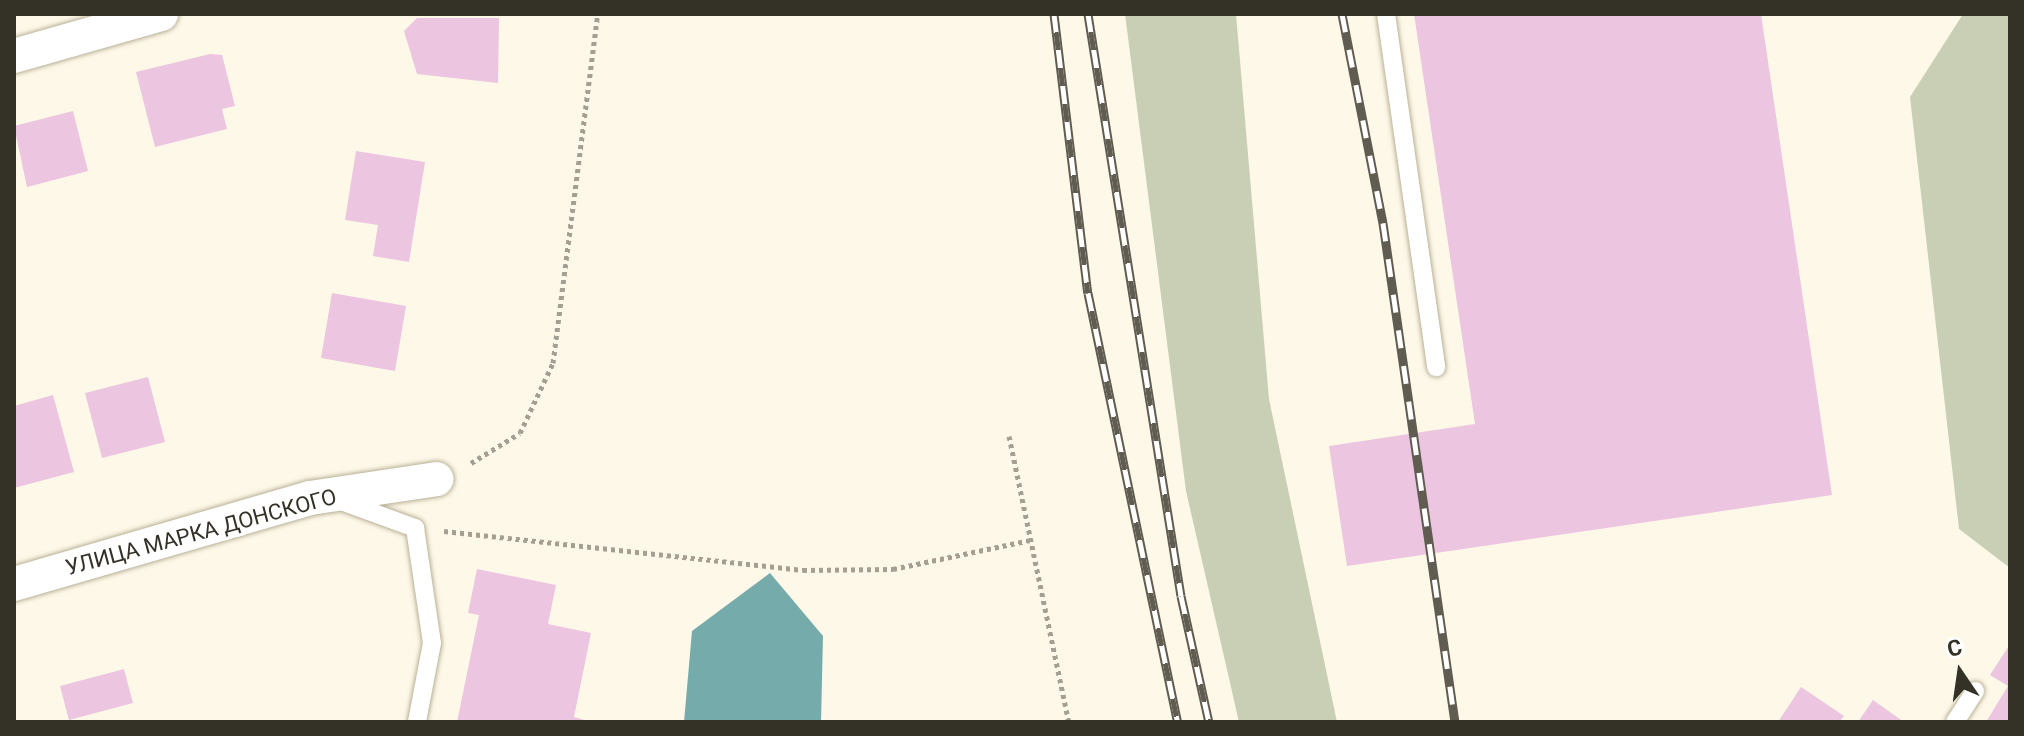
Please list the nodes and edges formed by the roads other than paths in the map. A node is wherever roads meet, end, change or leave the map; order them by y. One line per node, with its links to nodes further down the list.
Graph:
1 (161, 14): 3 (street)
2 (1386, 14): 4 (lane)
3 (14, 56)
4 (1436, 367)
5 (437, 479): 6 (street, УЛИЦА МАРКА ДОНСКОГО)
6 (310, 498): 7 (street, УЛИЦА МАРКА ДОНСКОГО); 9 (lane)
7 (14, 584)
8 (1975, 691): 10 (lane)
9 (417, 722)
10 (1955, 722)

